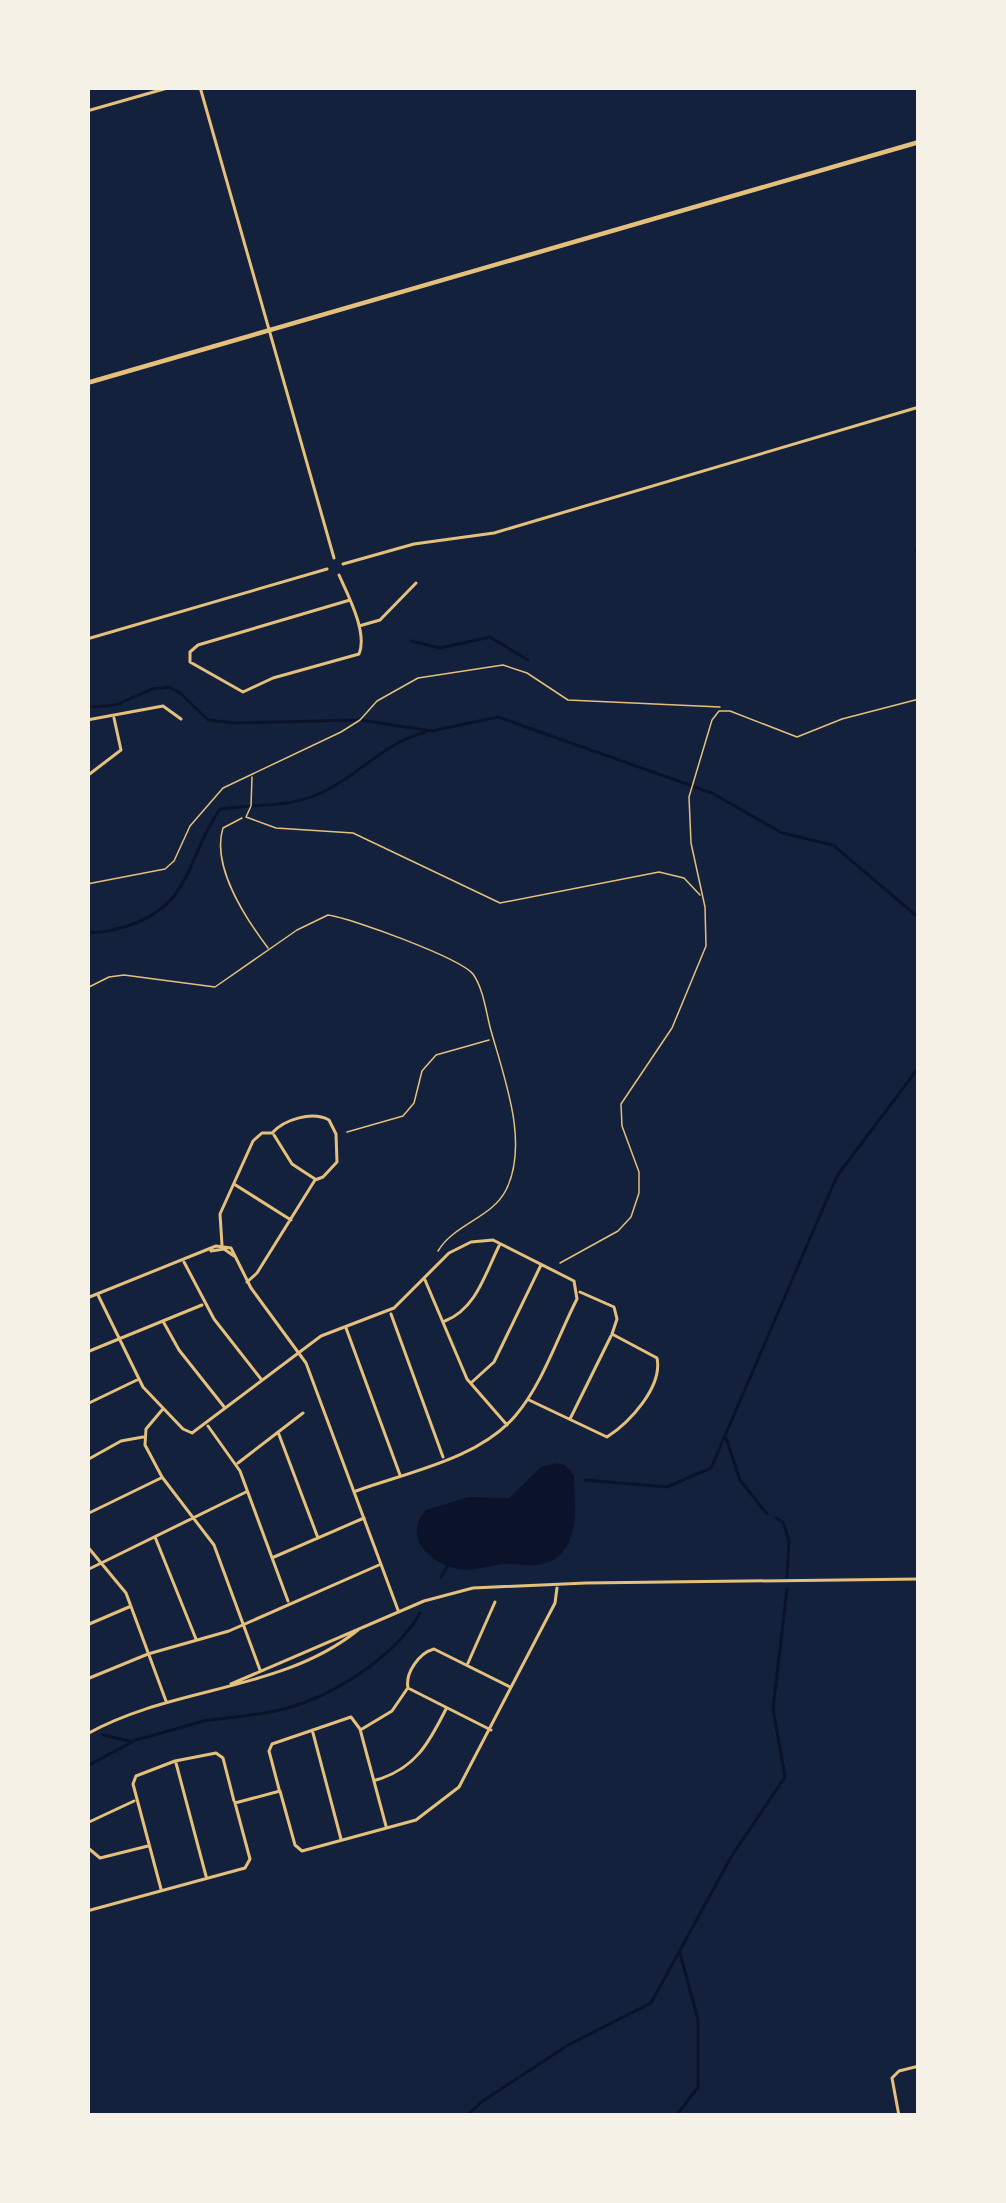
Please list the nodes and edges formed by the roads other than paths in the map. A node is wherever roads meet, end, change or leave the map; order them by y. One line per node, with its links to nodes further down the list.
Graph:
1 (171, 87): 3 (street)
2 (200, 87): 5 (street)
3 (87, 111)
4 (919, 142): 5 (main road)
5 (270, 329): 6 (main road); 8 (street)
6 (87, 383)
7 (919, 407): 9 (street)
8 (334, 558): 9 (street); 10 (street)
9 (344, 564): 11 (street)
10 (327, 569): 11 (street); 15 (street)
11 (339, 574): 13 (street)
12 (416, 584): 14 (street)
13 (350, 600): 14 (street); 14 (street)
14 (358, 627)
15 (87, 639)
16 (114, 717): 17 (street); 18 (street); 19 (street)
17 (181, 719)
18 (87, 720)
19 (87, 776)
20 (272, 1133): 21 (street); 21 (street); 22 (street)
21 (315, 1180): 23 (street)
22 (233, 1184): 23 (street); 25 (street)
23 (291, 1220): 33 (street)
24 (488, 1240): 26 (street); 27 (street); 32 (street)
25 (222, 1245): 28 (street); 29 (street)
26 (499, 1246): 27 (street); 40 (street)
27 (509, 1249): 31 (street)
28 (208, 1251): 29 (street); 30 (street)
29 (235, 1258): 33 (street)
30 (183, 1261): 35 (street); 37 (street)
31 (542, 1265): 34 (street); 48 (street)
32 (424, 1279): 38 (street); 40 (street)
33 (247, 1282): 45 (street)
34 (578, 1292): 42 (street); 49 (street)
35 (97, 1294): 36 (street); 43 (street)
36 (87, 1298)
37 (204, 1304): 39 (street); 47 (street)
38 (389, 1311): 41 (street); 59 (street)
39 (163, 1320): 43 (street); 52 (street)
40 (443, 1322): 48 (street)
41 (346, 1326): 45 (street); 62 (street)
42 (612, 1334): 54 (street); 54 (street)
43 (118, 1337): 44 (street); 46 (street)
44 (87, 1352)
45 (300, 1352): 47 (street); 65 (street)
46 (139, 1378): 50 (street); 51 (street)
47 (262, 1381): 52 (street)
48 (470, 1383): 56 (street)
49 (527, 1400): 54 (street); 56 (street)
50 (87, 1404)
51 (163, 1409): 55 (street); 58 (street)
52 (226, 1410): 55 (street)
53 (303, 1413): 57 (street)
54 (569, 1420)
55 (207, 1424): 61 (street)
56 (506, 1425): 59 (street)
57 (278, 1432): 61 (street); 70 (street)
58 (143, 1437): 60 (street); 63 (street)
59 (444, 1459): 62 (street)
60 (87, 1460)
61 (237, 1464): 64 (street)
62 (400, 1475): 65 (street)
63 (162, 1477): 66 (street); 67 (street)
64 (248, 1492): 67 (street); 72 (street)
65 (354, 1492): 68 (street)
66 (87, 1514)
67 (194, 1516): 69 (street); 82 (street)
68 (364, 1518): 70 (street); 74 (street)
69 (154, 1536): 73 (street); 84 (street)
70 (317, 1538): 72 (street)
71 (87, 1546): 73 (street)
72 (272, 1558): 79 (street)
73 (102, 1563): 75 (street); 80 (street)
74 (380, 1564): 79 (street); 81 (street)
75 (87, 1570)
76 (919, 1579): 77 (street)
77 (556, 1583): 81 (street); 90 (street)
78 (495, 1602): 86 (street)
79 (289, 1604): 82 (street)
80 (131, 1606): 83 (street); 85 (street)
81 (398, 1612): 87 (street)
82 (243, 1624): 84 (street); 87 (street)
83 (87, 1625)
84 (196, 1641): 85 (street)
85 (148, 1654): 88 (street); 91 (street)
86 (467, 1665): 89 (street); 90 (street)
87 (262, 1674): 91 (street)
88 (87, 1679)
89 (408, 1688): 92 (street); 93 (street)
90 (512, 1688): 94 (street)
91 (166, 1702): 96 (street)
92 (447, 1707): 94 (street); 98 (street)
93 (360, 1729): 95 (street); 98 (street)
94 (491, 1730): 103 (street)
95 (313, 1733): 99 (street); 104 (street)
96 (87, 1734)
97 (175, 1762): 100 (street); 101 (street); 107 (street)
98 (374, 1780): 103 (street)
99 (280, 1791): 101 (street); 104 (street)
100 (137, 1800): 102 (street); 105 (street)
101 (235, 1803): 107 (street)
102 (87, 1822)
103 (387, 1828): 104 (street)
104 (342, 1840)
105 (149, 1846): 106 (street); 108 (street)
106 (87, 1847)
107 (207, 1879): 108 (street)
108 (162, 1891): 109 (street)
109 (87, 1911)
110 (919, 2066): 112 (street)
111 (919, 2114): 113 (street)
112 (899, 2116)
113 (911, 2116)

